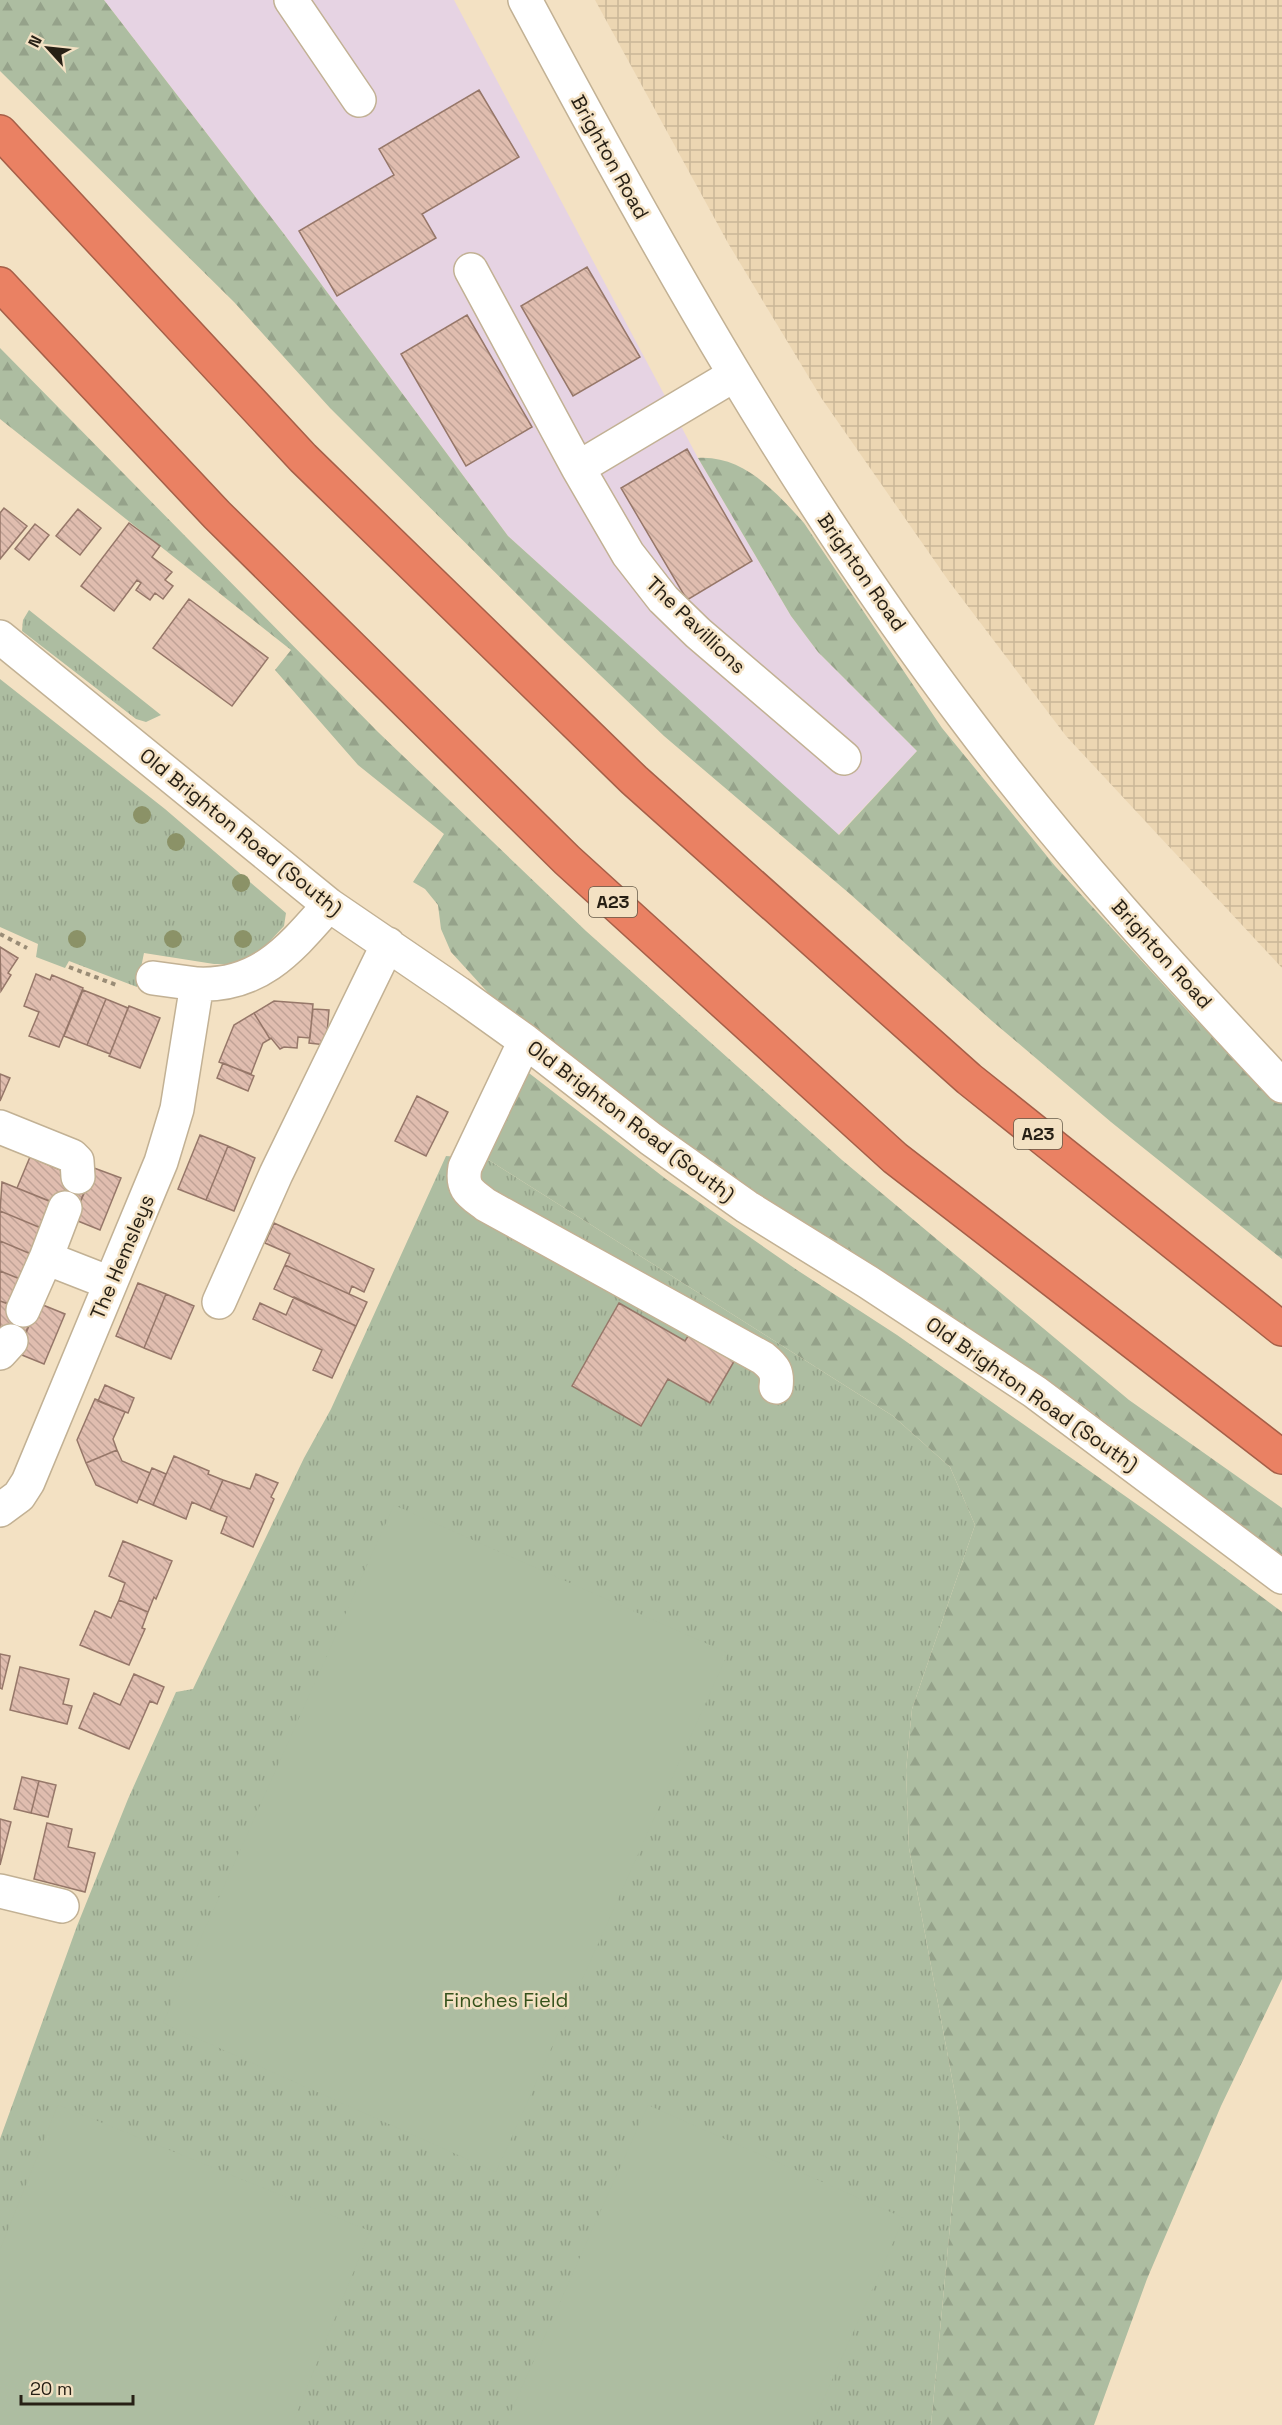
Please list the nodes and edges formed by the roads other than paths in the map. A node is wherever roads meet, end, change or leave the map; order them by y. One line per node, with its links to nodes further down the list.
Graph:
1 (291, 0): 3 (street)
2 (525, 0): 7 (street, Brighton Road)
3 (359, 100)
4 (0, 132): 24 (highway, A23)
5 (471, 270): 8 (street, The Pavillions)
6 (0, 284): 26 (highway, A23)
7 (734, 375): 8 (street); 16 (street, Brighton Road)
8 (578, 468): 10 (street, The Pavillions)
9 (0, 637): 11 (street, Old Brighton Road (South))
10 (843, 758)
11 (329, 905): 12 (street, Old Brighton Road (South)); 14 (street)
12 (388, 944): 15 (street, Old Brighton Road (South)); 22 (street)
13 (153, 978): 14 (street)
14 (197, 984): 21 (street, The Hemsleys)
15 (525, 1041): 25 (street); 28 (street, Old Brighton Road (South))
16 (1282, 1086)
17 (0, 1127): 18 (street)
18 (78, 1177)
19 (65, 1208): 20 (street)
20 (46, 1258): 21 (street); 23 (street)
21 (110, 1283): 27 (street, The Hemsleys)
22 (219, 1302)
23 (23, 1310)
24 (1282, 1329)
25 (776, 1387)
26 (1282, 1457)
27 (0, 1510)
28 (1282, 1577)
29 (0, 1891): 30 (street)
30 (62, 1906)

